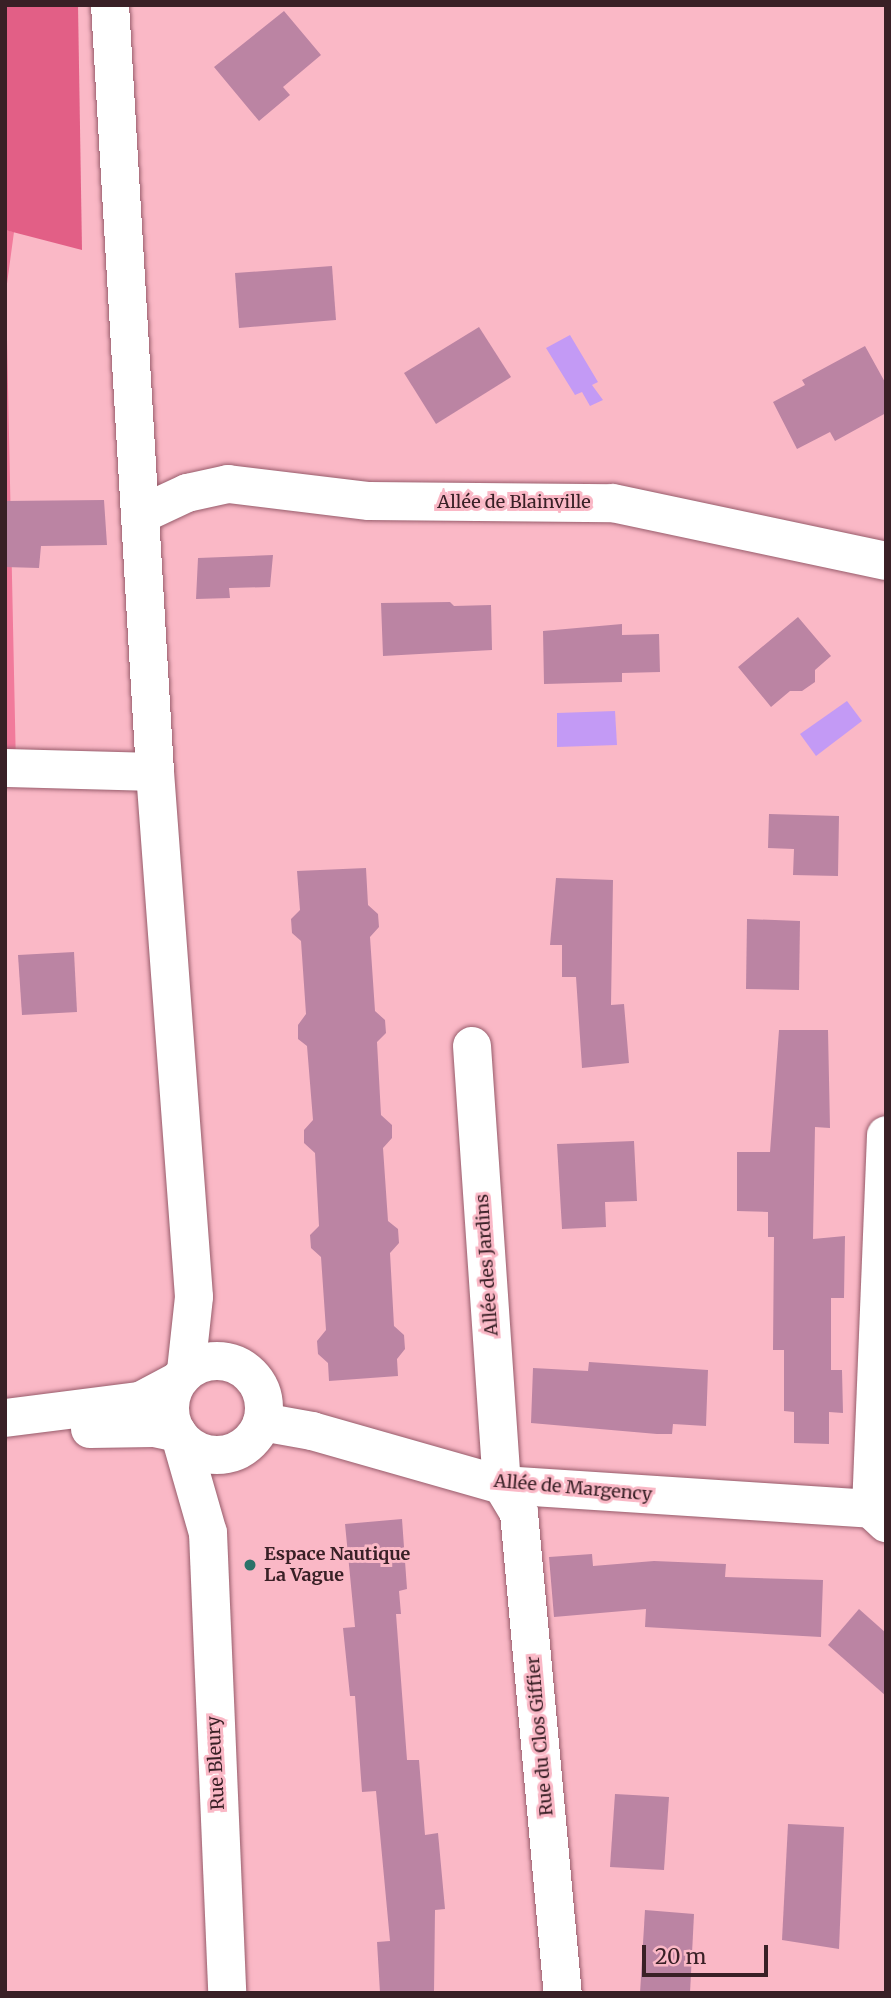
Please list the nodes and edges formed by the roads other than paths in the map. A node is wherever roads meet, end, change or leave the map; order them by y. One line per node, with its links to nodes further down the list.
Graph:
1 (110, 5): 2 (street)
2 (142, 514): 3 (street, Allée de Blainville); 5 (street)
3 (886, 561)
4 (5, 768): 5 (street)
5 (155, 772): 8 (street)
6 (472, 1045): 15 (street, Allée des Jardins)
7 (886, 1135): 16 (street)
8 (192, 1276): 9 (street); 10 (street)
9 (181, 1376): 10 (street); 11 (street); 13 (street)
10 (255, 1379): 12 (street)
11 (5, 1418)
12 (252, 1435): 13 (street); 15 (street, Allée de Margency); 17 (street, Rue Bleury)
13 (179, 1436): 14 (street); 17 (street, Rue Bleury)
14 (5, 1442)
15 (502, 1485): 16 (street, Allée de Margency); 19 (street, Rue du Clos Giffier)
16 (878, 1516)
17 (208, 1533): 18 (street, Rue Bleury)
18 (227, 1993)
19 (563, 1993)

